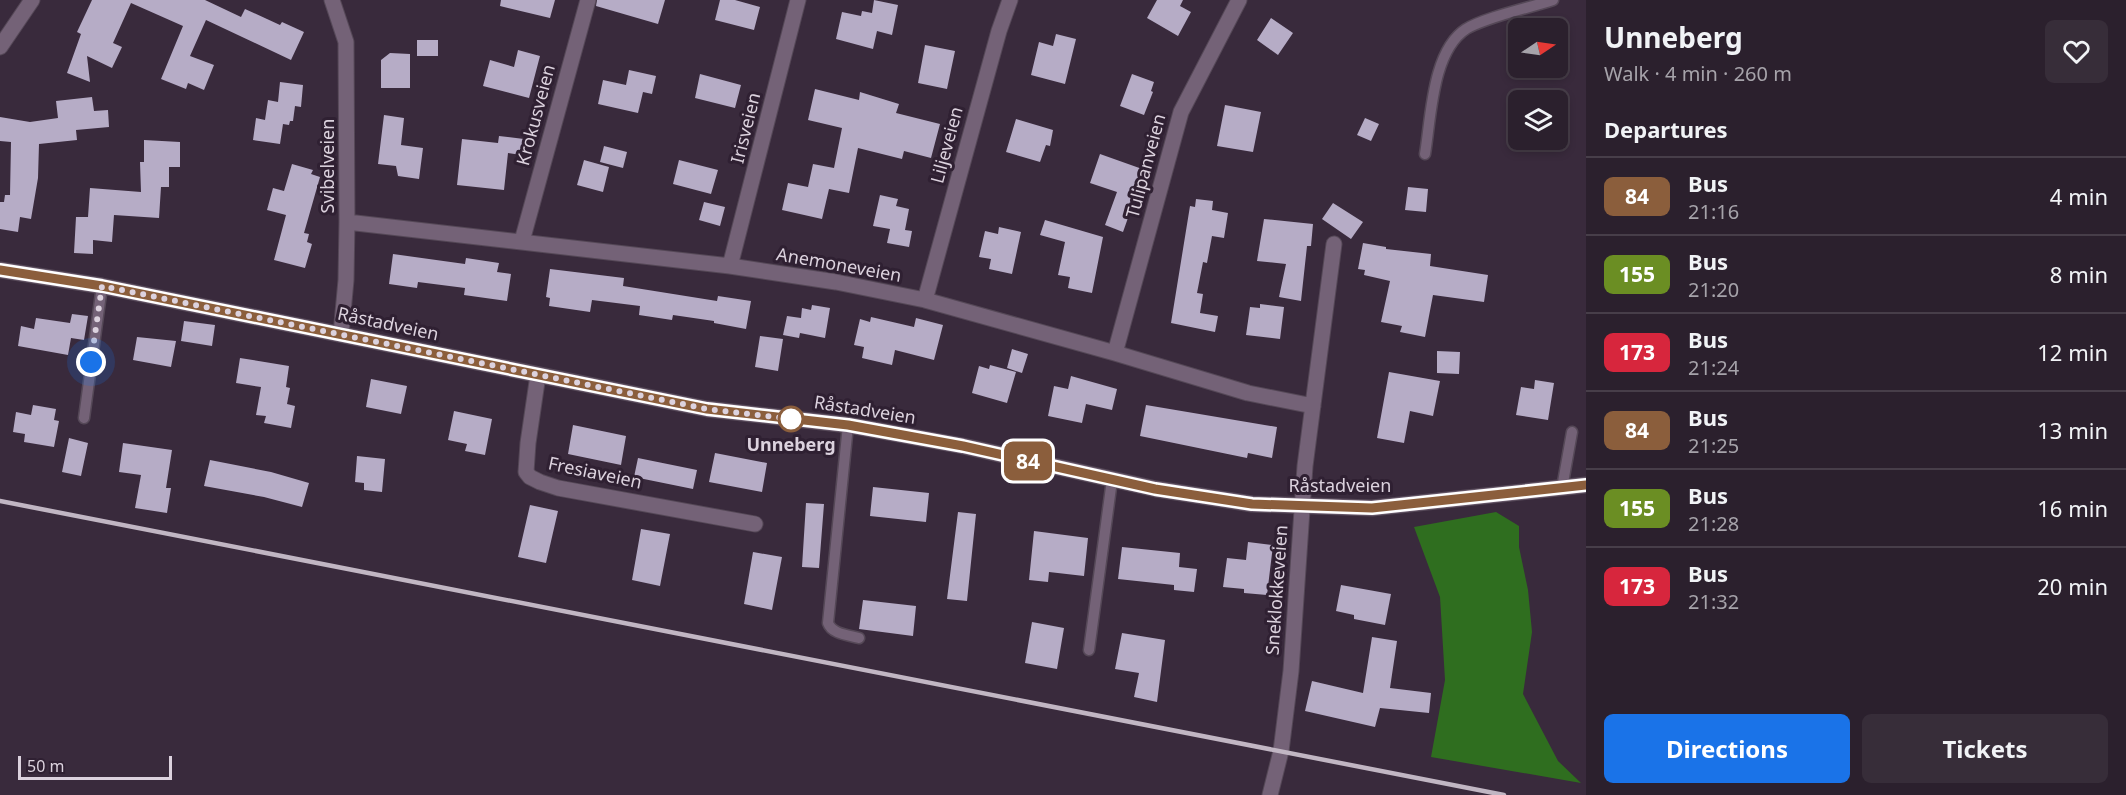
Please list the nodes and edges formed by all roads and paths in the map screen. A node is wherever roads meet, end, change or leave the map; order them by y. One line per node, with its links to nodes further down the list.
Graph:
1 (32, 0): 8 (street)
2 (332, 0): 10 (street, Svibelveien)
3 (588, 0): 11 (street, Krokusveien)
4 (798, 0): 13 (street, Irisveien)
5 (1010, 0): 16 (street, Liljeveien)
6 (1239, 0): 18 (street, Tulipanveien)
7 (1554, 0): 9 (lane)
8 (0, 47)
9 (1425, 154)
10 (347, 222): 11 (street, Anemoneveien); 17 (street, Svibelveien)
11 (522, 241): 13 (street, Anemoneveien)
12 (1334, 244): 20 (street, Sneklokkeveien)
13 (730, 266): 16 (street, Anemoneveien)
14 (0, 270): 15 (street, Råstadveien)
15 (102, 286): 17 (street, Råstadveien); 21 (lane)
16 (925, 300): 18 (street, Anemoneveien)
17 (341, 334): 19 (street, Råstadveien)
18 (1115, 353): 20 (street, Anemoneveien)
19 (538, 375): 22 (street, Råstadveien); 28 (street, Fresiaveien)
20 (1312, 406): 27 (street, Sneklokkeveien)
21 (84, 418)
22 (848, 425): 24 (street, Råstadveien); 29 (lane)
23 (1572, 432): 26 (lane)
24 (1112, 480): 27 (street, Råstadveien); 30 (lane)
25 (1586, 485): 26 (street, Råstadveien)
26 (1562, 488): 27 (street, Råstadveien)
27 (1302, 507): 31 (street, Sneklokkeveien)
28 (755, 524)
29 (859, 638)
30 (1089, 650)
31 (1270, 795)

